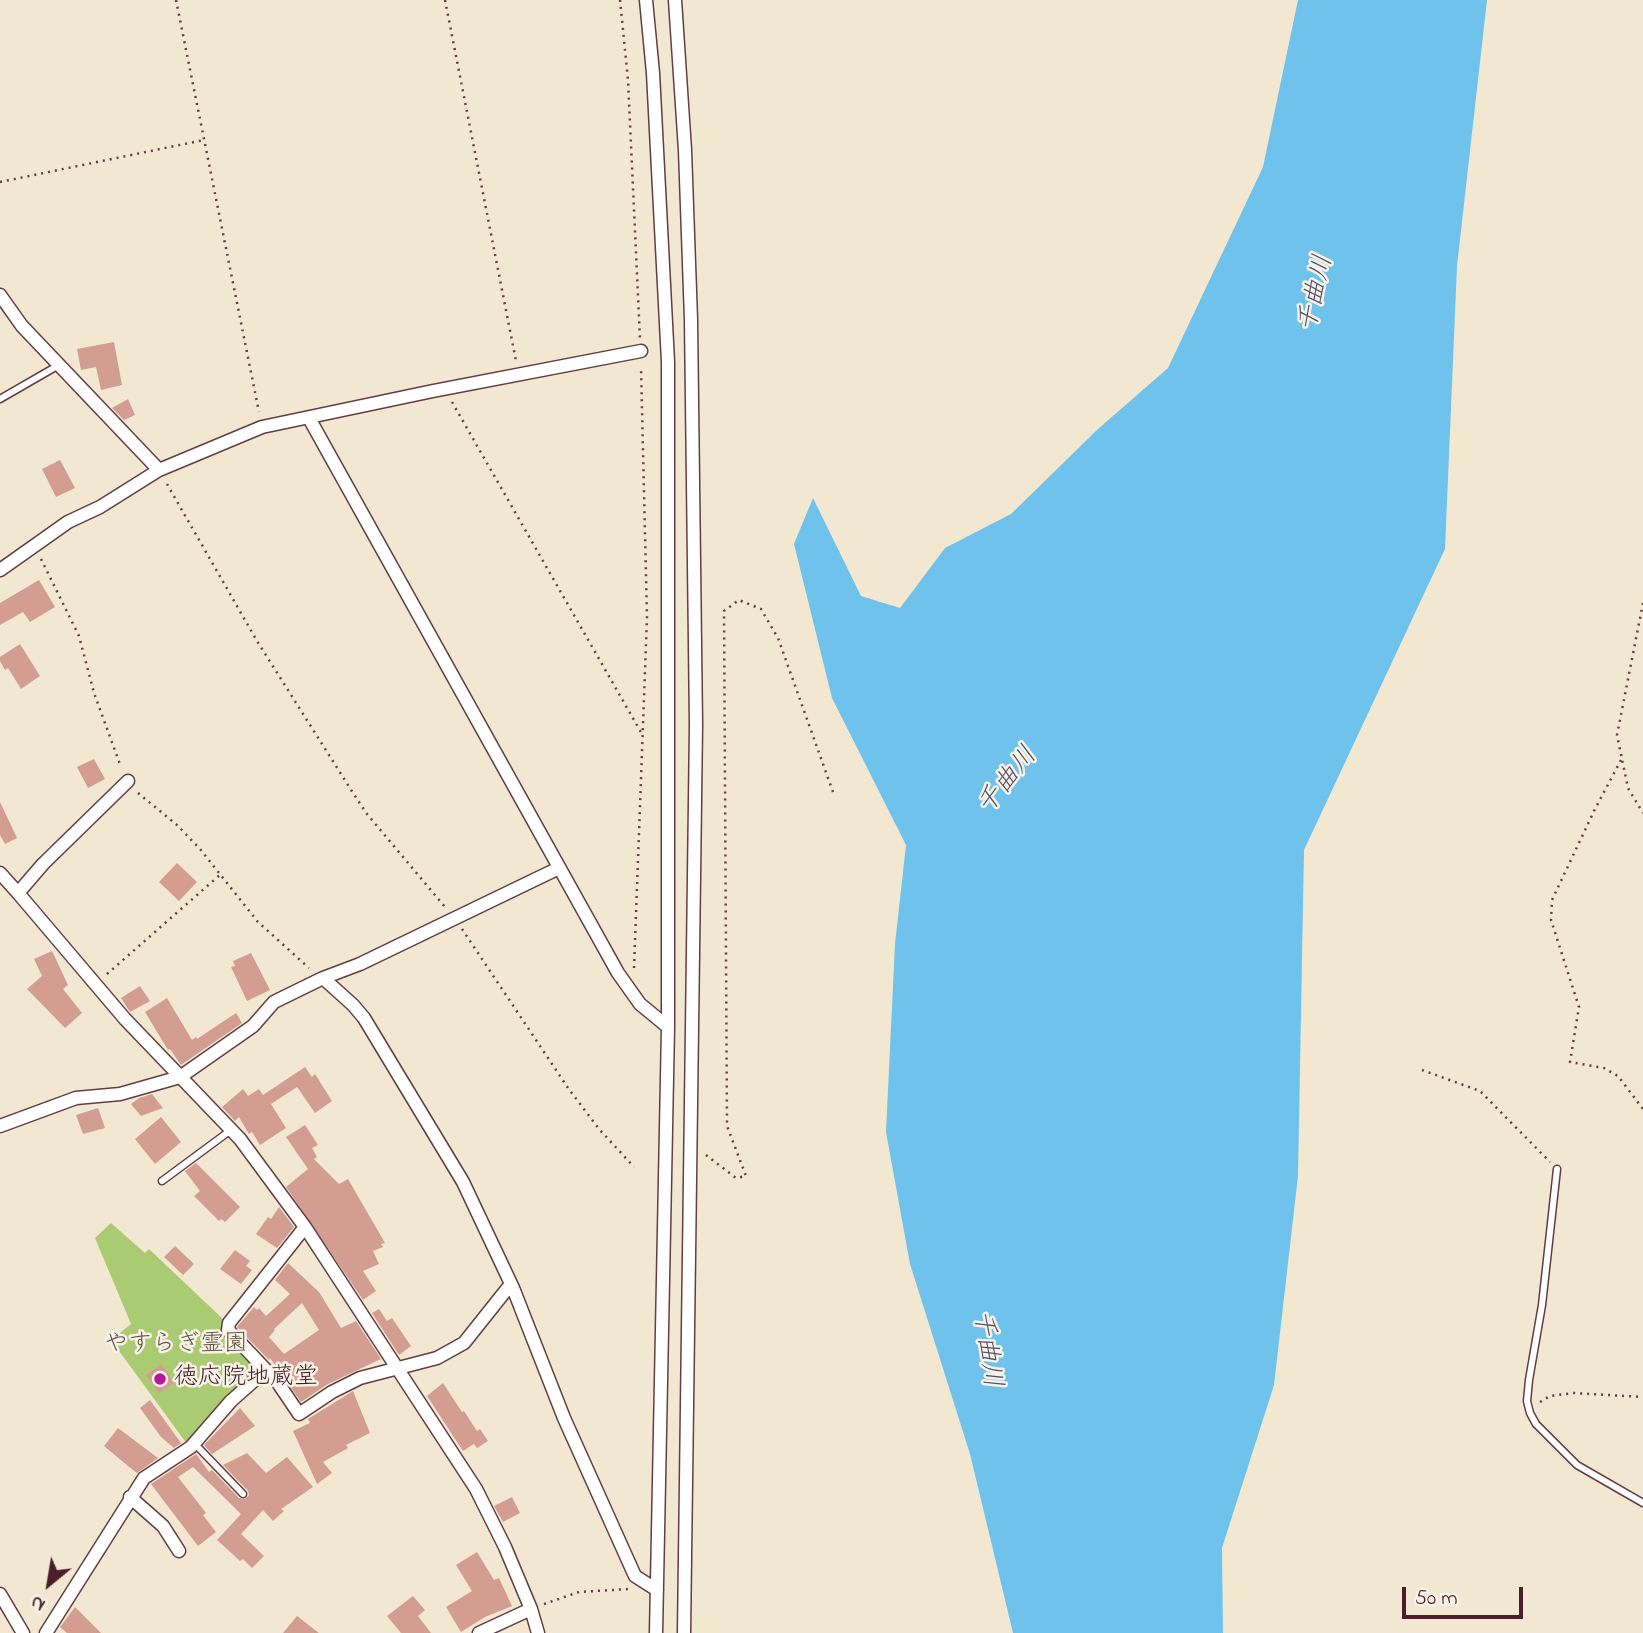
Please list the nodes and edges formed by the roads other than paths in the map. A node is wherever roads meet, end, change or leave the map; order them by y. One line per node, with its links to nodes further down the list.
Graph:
1 (646, 0): 15 (street)
2 (675, 0): 38 (street)
3 (0, 295): 5 (street)
4 (641, 352): 7 (street)
5 (61, 365): 6 (lane); 8 (street)
6 (0, 399)
7 (309, 418): 8 (street); 11 (street)
8 (159, 470): 9 (street)
9 (0, 570)
10 (128, 781): 13 (street)
11 (559, 868): 14 (street); 15 (street)
12 (0, 873): 13 (street)
13 (18, 893): 16 (street)
14 (323, 978): 16 (street); 22 (street)
15 (668, 1027): 30 (street)
16 (180, 1077): 17 (street); 18 (street)
17 (0, 1126)
18 (231, 1130): 20 (lane); 21 (street)
19 (1557, 1169): 28 (lane)
20 (162, 1181)
21 (305, 1227): 23 (street); 24 (street)
22 (511, 1284): 23 (street); 30 (street)
23 (397, 1367): 24 (street); 32 (street)
24 (266, 1370): 25 (street)
25 (194, 1443): 26 (lane); 27 (street)
26 (243, 1494)
27 (130, 1497): 29 (street); 34 (street)
28 (1643, 1503)
29 (179, 1550)
30 (657, 1590): 37 (street)
31 (0, 1594): 33 (street)
32 (531, 1609): 35 (street); 36 (street)
33 (23, 1633)
34 (46, 1633)
35 (479, 1633)
36 (538, 1633)
37 (656, 1633)
38 (684, 1633)

